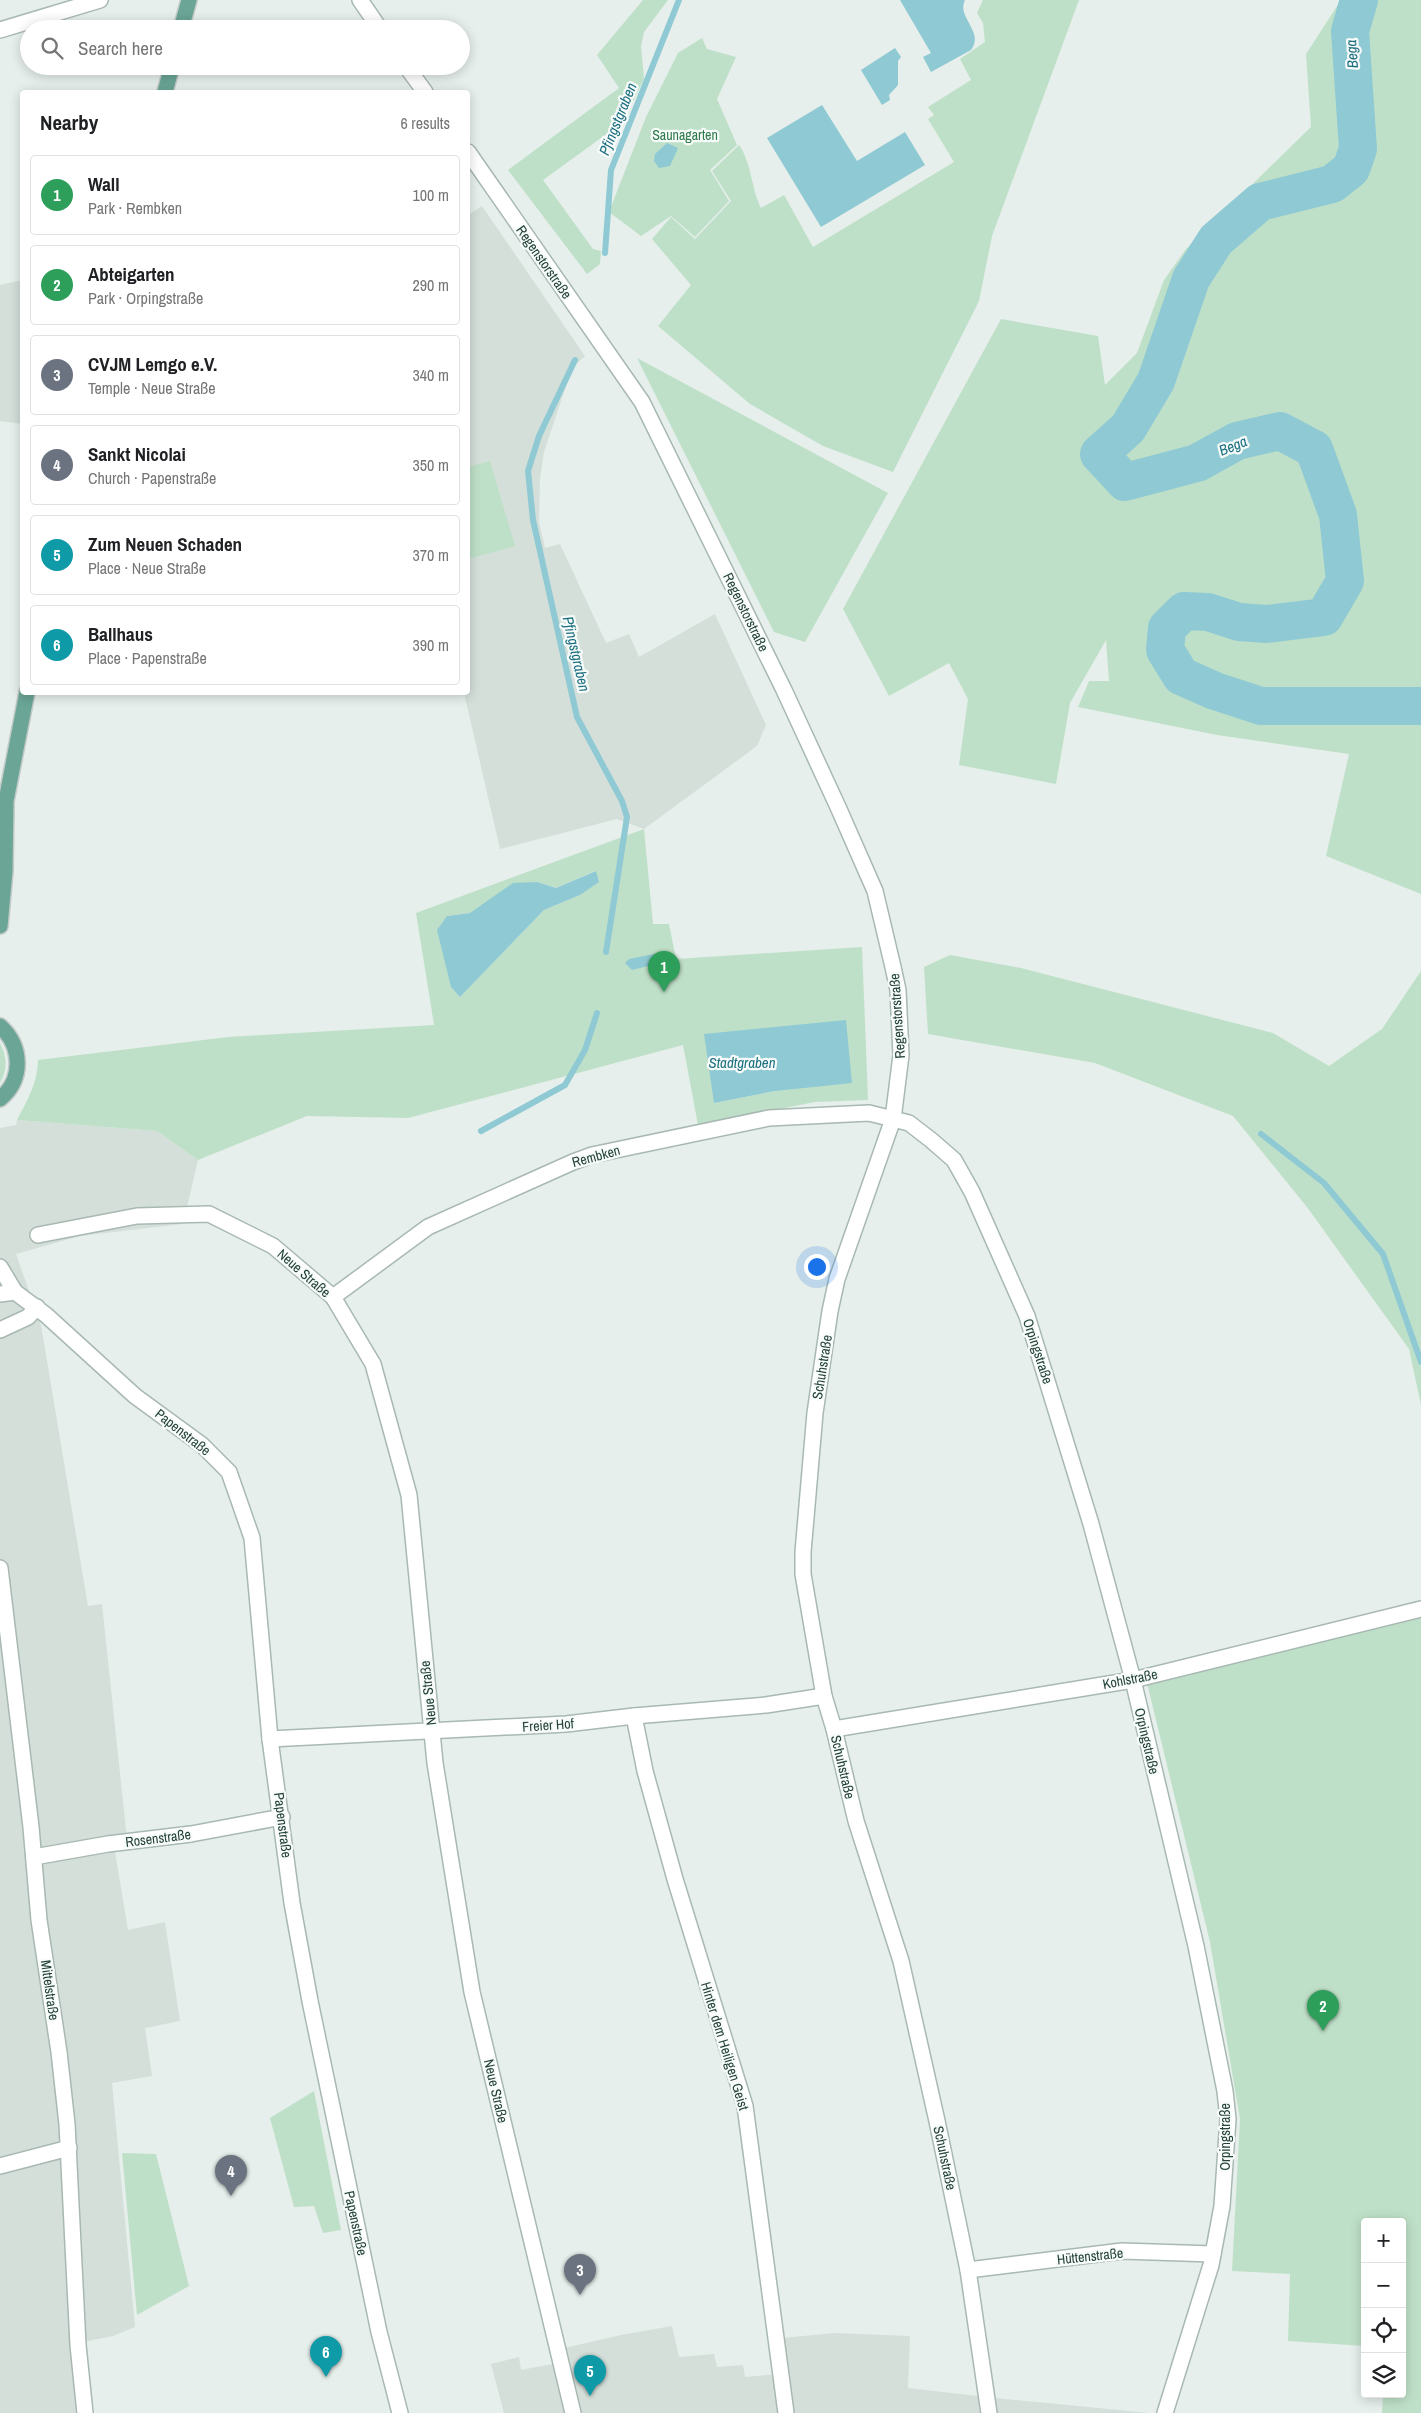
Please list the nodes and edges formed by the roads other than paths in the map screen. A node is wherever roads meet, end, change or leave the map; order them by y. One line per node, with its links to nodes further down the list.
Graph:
1 (100, 0): 4 (street)
2 (189, 0): 5 (main road)
3 (360, 0): 6 (street)
4 (33, 20)
5 (183, 20)
6 (374, 20)
7 (20, 24): 8 (street)
8 (0, 30)
9 (170, 75): 11 (main road)
10 (413, 75): 12 (street)
11 (166, 90)
12 (424, 90)
13 (470, 155): 20 (street, Regenstorstraße)
14 (26, 695): 15 (main road)
15 (6, 801): 16 (main road); 17 (main road)
16 (0, 817)
17 (0, 926)
18 (0, 1026): 19 (main road)
19 (0, 1099)
20 (893, 1119): 25 (street, Rembken); 30 (street, Orpingstraße); 31 (street, Schuhstraße)
21 (38, 1235): 25 (street, Neue Straße)
22 (0, 1267): 23 (street)
23 (15, 1292): 24 (street); 26 (street, Papenstraße)
24 (0, 1294)
25 (332, 1297): 34 (street, Neue Straße)
26 (42, 1312): 27 (street); 35 (street, Papenstraße)
27 (0, 1330)
28 (0, 1568): 37 (street, Mittelstraße)
29 (1421, 1609): 30 (street, Kohlstraße)
30 (1133, 1680): 33 (street, Kohlstraße); 40 (street, Orpingstraße)
31 (824, 1696): 32 (street, Freier Hof); 33 (street, Schuhstraße)
32 (634, 1716): 34 (street, Freier Hof); 45 (street, Hinter dem Heiligen Geist)
33 (834, 1728): 41 (street, Schuhstraße)
34 (432, 1731): 35 (street, Freier Hof); 44 (street, Neue Straße)
35 (270, 1739): 36 (street, Papenstraße)
36 (282, 1817): 37 (street, Rosenstraße); 43 (street, Papenstraße)
37 (34, 1857): 38 (street, Mittelstraße)
38 (69, 2148): 39 (street); 42 (street, Mittelstraße)
39 (0, 2166)
40 (1213, 2254): 41 (street, Hüttenstraße); 47 (street, Orpingstraße)
41 (968, 2270): 46 (street, Schuhstraße)
42 (86, 2413)
43 (400, 2413)
44 (573, 2413)
45 (786, 2413)
46 (989, 2413)
47 (1165, 2413)

